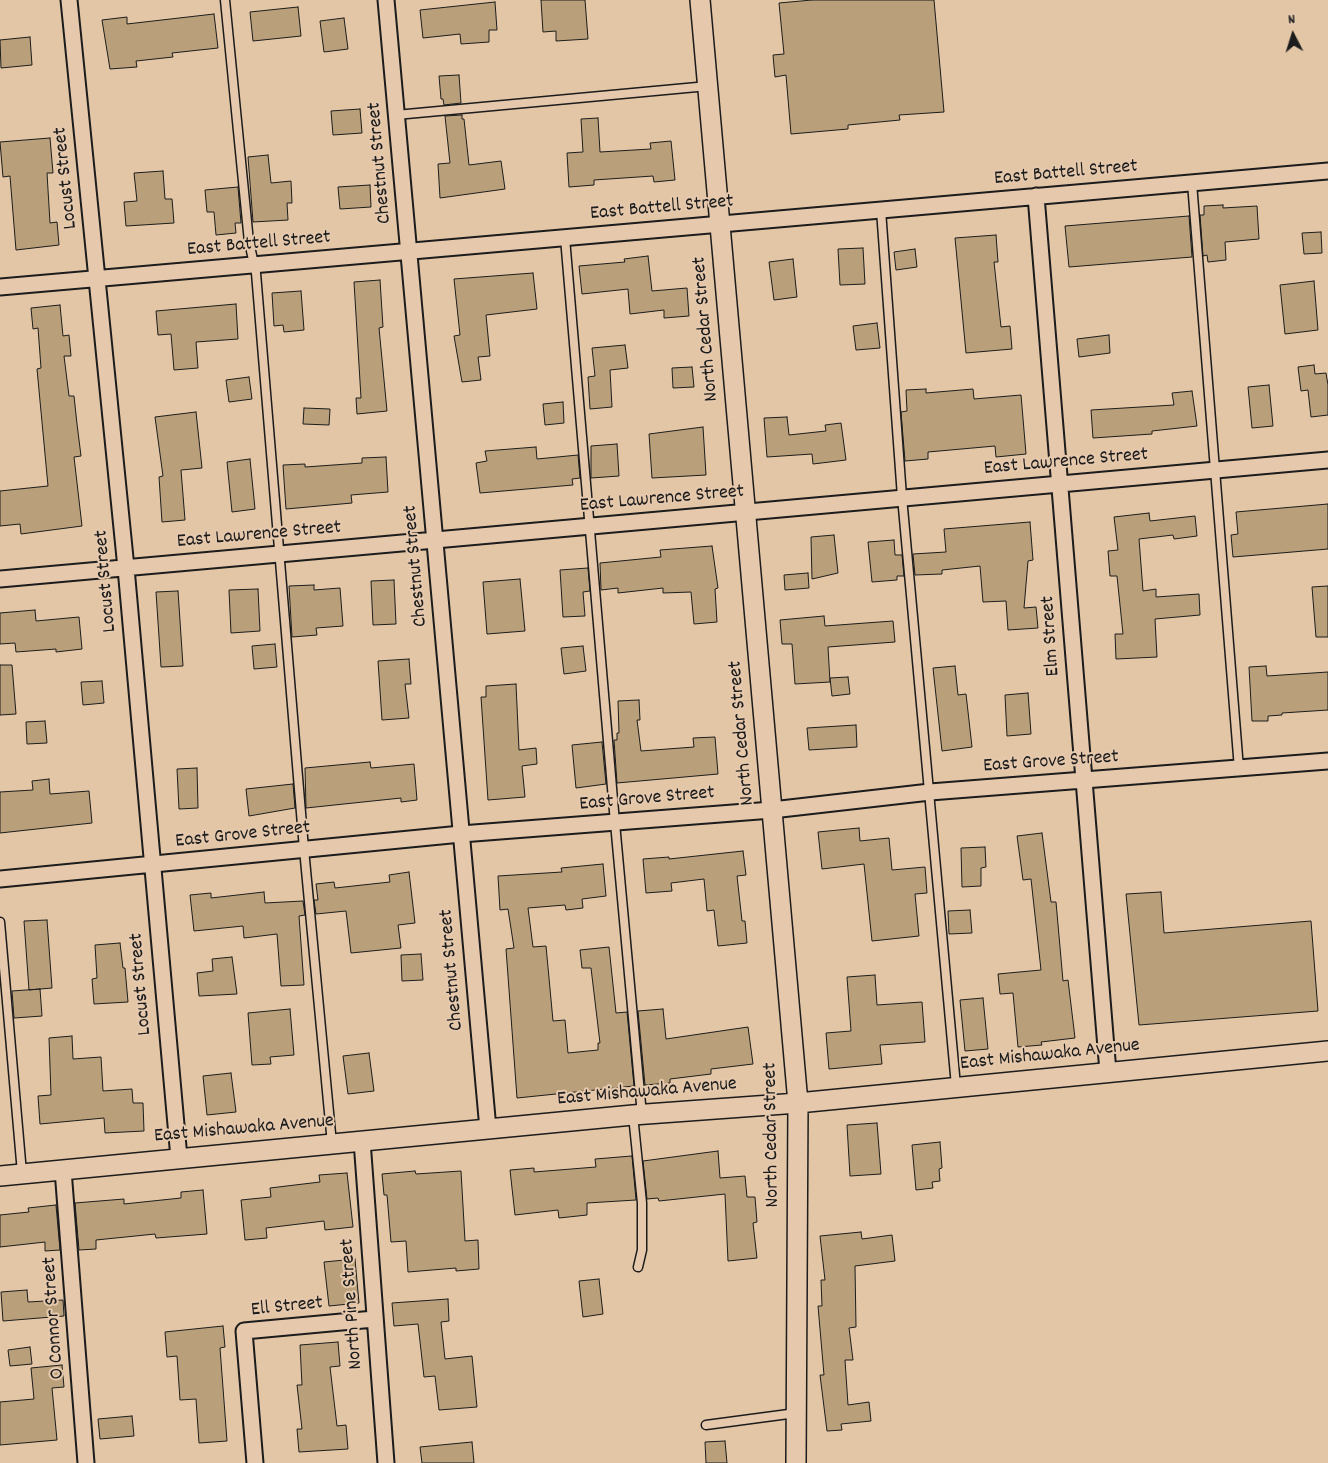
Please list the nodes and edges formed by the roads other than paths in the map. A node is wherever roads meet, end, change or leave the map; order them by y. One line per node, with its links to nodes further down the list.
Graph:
1 (69, 0): 15 (street, Locust Street)
2 (225, 0): 14 (lane)
3 (386, 0): 6 (street, Chestnut Street)
4 (700, 0): 5 (street, North Cedar Street)
5 (708, 86): 6 (lane); 11 (street, North Cedar Street)
6 (396, 115): 13 (street, Chestnut Street)
7 (1328, 171): 8 (street, East Battell Street)
8 (1192, 183): 9 (street, East Battell Street); 18 (lane)
9 (1036, 196): 10 (street, East Battell Street); 19 (street, Elm Street)
10 (881, 210): 11 (street, East Battell Street); 20 (lane)
11 (720, 224): 12 (street, East Battell Street); 21 (street, North Cedar Street)
12 (565, 238): 13 (street, East Battell Street); 22 (lane)
13 (409, 252): 14 (street, East Battell Street); 23 (street, Chestnut Street)
14 (254, 266): 15 (street, East Battell Street); 24 (lane)
15 (98, 279): 16 (street, East Battell Street); 25 (street, Locust Street)
16 (0, 287)
17 (1328, 460): 18 (street, East Lawrence Street)
18 (1216, 470): 19 (street, East Lawrence Street); 28 (lane)
19 (1060, 483): 20 (street, East Lawrence Street); 29 (street, Elm Street)
20 (902, 497): 21 (street, East Lawrence Street); 30 (lane)
21 (746, 512): 22 (street, East Lawrence Street); 31 (street, North Cedar Street)
22 (591, 526): 23 (street, East Lawrence Street); 32 (lane)
23 (435, 540): 24 (street, East Lawrence Street); 33 (street, Chestnut Street)
24 (281, 555): 25 (street, East Lawrence Street); 34 (lane)
25 (126, 568): 26 (street, East Lawrence Street); 35 (street, Locust Street)
26 (0, 579)
27 (1328, 761): 28 (street, East Grove Street)
28 (1240, 769): 29 (street, East Grove Street)
29 (1082, 780): 30 (street, East Grove Street); 39 (street, Elm Street)
30 (930, 792): 31 (street, East Grove Street); 40 (lane)
31 (772, 810): 32 (street, East Grove Street); 41 (street, North Cedar Street)
32 (615, 823): 33 (street, East Grove Street); 42 (lane)
33 (461, 834): 34 (street, East Grove Street); 43 (street, Chestnut Street)
34 (304, 849): 35 (street, East Grove Street); 45 (lane)
35 (152, 866): 36 (street, East Grove Street); 46 (street, Locust Street)
36 (0, 879)
37 (0, 922): 48 (lane)
38 (1328, 1051): 39 (street, East Mishawaka Avenue)
39 (1108, 1072): 40 (street, East Mishawaka Avenue)
40 (956, 1088): 41 (street, East Mishawaka Avenue)
41 (798, 1103): 42 (street, East Mishawaka Avenue); 52 (street, North Cedar Street)
42 (638, 1115): 43 (street, East Mishawaka Avenue); 50 (lane)
43 (488, 1129): 44 (street, East Mishawaka Avenue)
44 (362, 1141): 45 (street, East Mishawaka Avenue); 51 (street, North Pine Street)
45 (332, 1144): 46 (street, East Mishawaka Avenue)
46 (179, 1158): 47 (street, East Mishawaka Avenue)
47 (63, 1170): 48 (street, East Mishawaka Avenue); 54 (street, O Connor Street)
48 (22, 1174): 49 (street, East Mishawaka Avenue)
49 (0, 1176)
50 (638, 1267)
51 (374, 1320): 55 (street, Ell Street); 56 (street, North Pine Street)
52 (796, 1413): 53 (lane); 57 (street, North Cedar Street)
53 (706, 1425)
54 (86, 1463)
55 (255, 1463)
56 (386, 1463)
57 (796, 1463)

